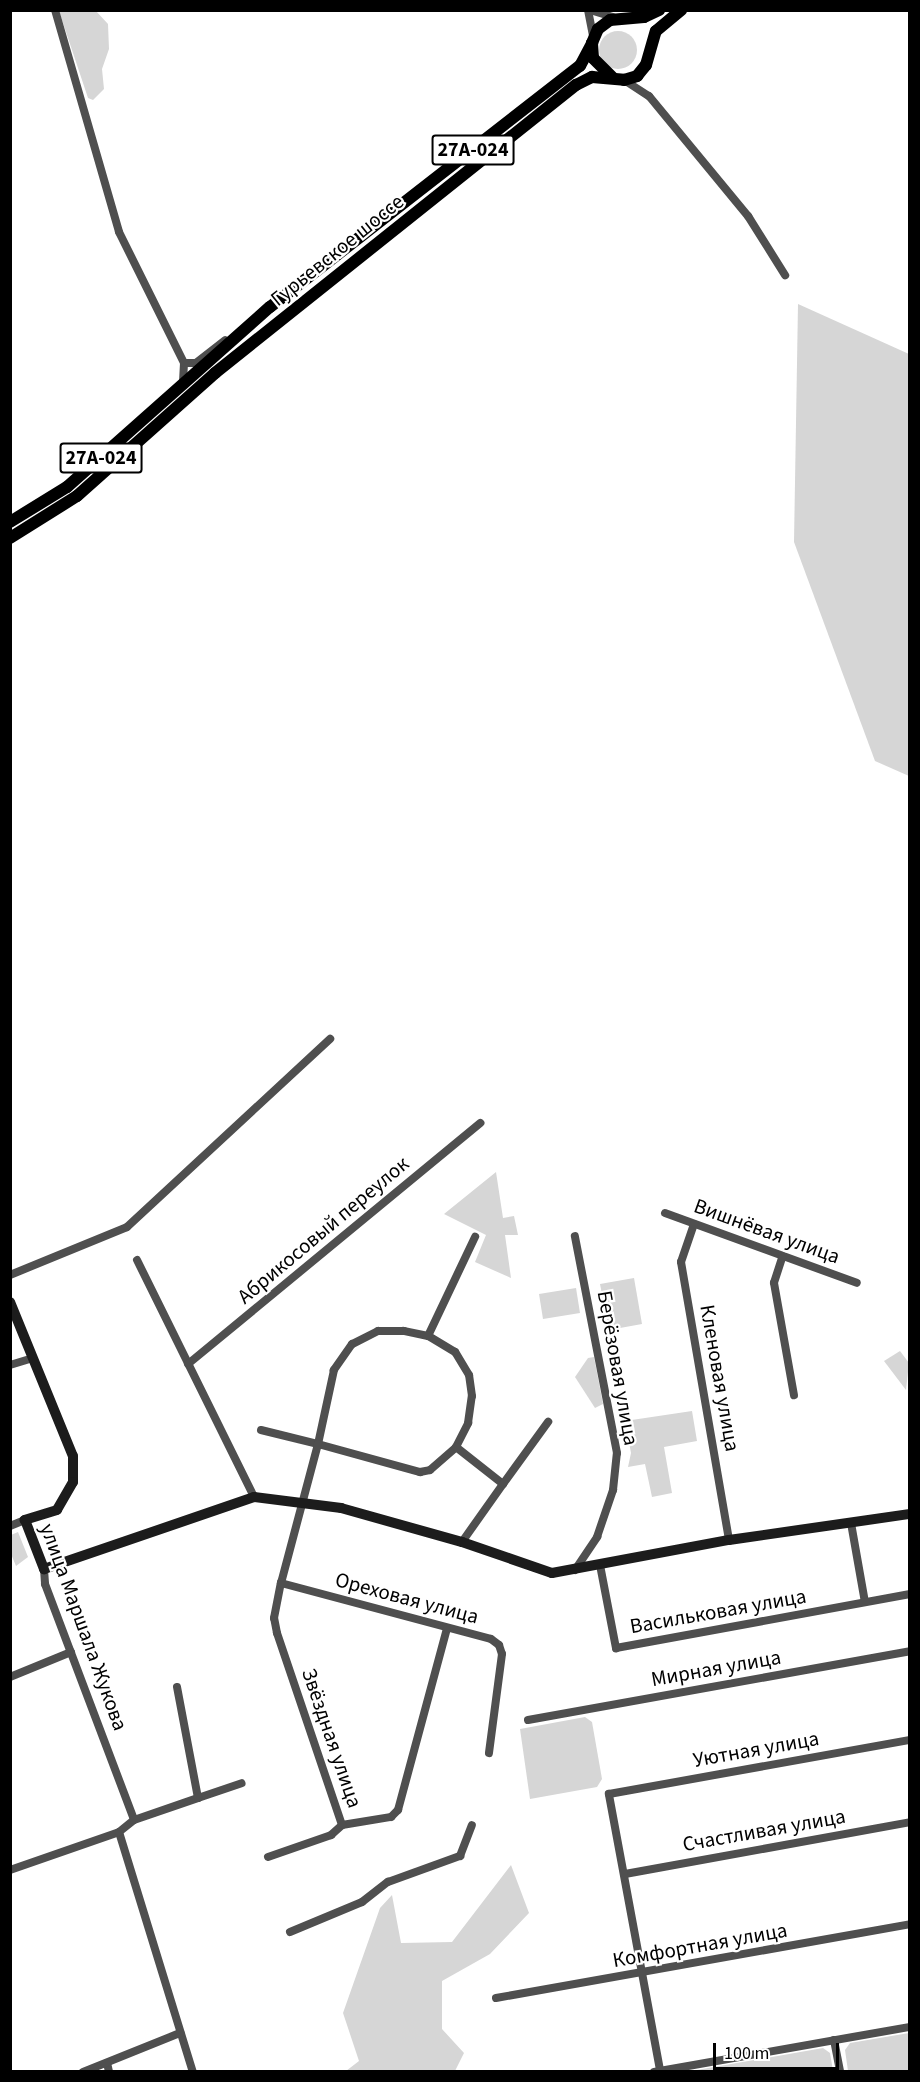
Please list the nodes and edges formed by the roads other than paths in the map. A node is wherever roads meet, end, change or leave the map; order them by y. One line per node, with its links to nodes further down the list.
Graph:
1 (55, 10): 13 (street)
2 (589, 10): 5 (street); 6 (street)
3 (659, 10): 5 (main road)
4 (681, 10): 7 (main road)
5 (623, 18): 6 (main road); 7 (main road)
6 (592, 40): 9 (main road); 12 (main road, Гурьевское шоссе / 27А-024)
7 (652, 47): 8 (main road)
8 (642, 72): 9 (main road, Гурьевское шоссе / 27А-024); 10 (street)
9 (618, 79): 10 (street); 16 (main road, Гурьевское шоссе / 27А-024)
10 (649, 96): 11 (street)
11 (786, 275)
12 (250, 325): 13 (street); 14 (main road, Гурьевское шоссе / 27А-024)
13 (184, 363): 14 (street)
14 (183, 382): 15 (main road, Гурьевское шоссе / 27А-024)
15 (10, 522)
16 (10, 538)
17 (330, 1039): 25 (street)
18 (480, 1124): 30 (street, Абрикосовый переулок)
19 (665, 1213): 20 (street, Вишнёвая улица)
20 (694, 1224): 23 (street, Вишнёвая улица); 44 (street, Кленовая улица)
21 (575, 1236): 48 (street, Берёзовая улица)
22 (475, 1237): 28 (street)
23 (782, 1258): 26 (street, Вишнёвая улица); 32 (street)
24 (137, 1260): 30 (street)
25 (10, 1275)
26 (857, 1283)
27 (10, 1302): 29 (street, улица Маршала Жукова)
28 (428, 1336): 35 (street); 36 (street)
29 (33, 1358): 31 (street); 41 (street, улица Маршала Жукова)
30 (188, 1364): 38 (street)
31 (10, 1365)
32 (794, 1395)
33 (548, 1422): 37 (street)
34 (261, 1430): 35 (street)
35 (318, 1444): 36 (street); 39 (street)
36 (456, 1448): 37 (street)
37 (503, 1484): 45 (street)
38 (254, 1497): 39 (street); 47 (street)
39 (303, 1500): 45 (street); 49 (street)
40 (909, 1514): 42 (street)
41 (25, 1521): 43 (street); 47 (street, улица Маршала Жукова)
42 (851, 1523): 44 (street); 51 (street)
43 (10, 1526)
44 (729, 1540): 46 (street)
45 (462, 1542): 48 (street)
46 (600, 1565): 48 (street); 51 (street, Васильковая улица)
47 (44, 1569): 53 (street, улица Маршала Жукова)
48 (575, 1570)
49 (281, 1583): 52 (street, Ореховая улица); 64 (street, Звёздная улица)
50 (909, 1594): 51 (street, Васильковая улица)
51 (865, 1602)
52 (447, 1628): 59 (street, Ореховая улица); 64 (street)
53 (70, 1652): 55 (street); 62 (street, улица Маршала Жукова)
54 (909, 1652): 57 (street, Мирная улица)
55 (10, 1677)
56 (177, 1687): 61 (street)
57 (528, 1720)
58 (909, 1740): 69 (street, Уютная улица)
59 (489, 1753)
60 (242, 1784): 61 (street)
61 (198, 1798): 62 (street)
62 (134, 1820): 66 (street)
63 (909, 1822): 69 (street, Счастливая улица)
64 (342, 1825): 67 (street, Звёздная улица)
65 (472, 1825): 71 (street)
66 (119, 1832): 68 (street); 75 (street)
67 (268, 1857)
68 (10, 1870)
69 (625, 1874): 72 (street)
70 (909, 1924): 72 (street, Комфортная улица)
71 (290, 1932)
72 (645, 1974): 73 (street, Комфортная улица); 78 (street)
73 (496, 1998)
74 (909, 2027): 76 (street)
75 (180, 2033): 77 (street); 81 (street)
76 (834, 2040): 78 (street); 82 (street)
77 (107, 2063): 79 (street); 80 (street)
78 (657, 2071)
79 (83, 2072)
80 (110, 2072)
81 (193, 2072)
82 (840, 2072)

